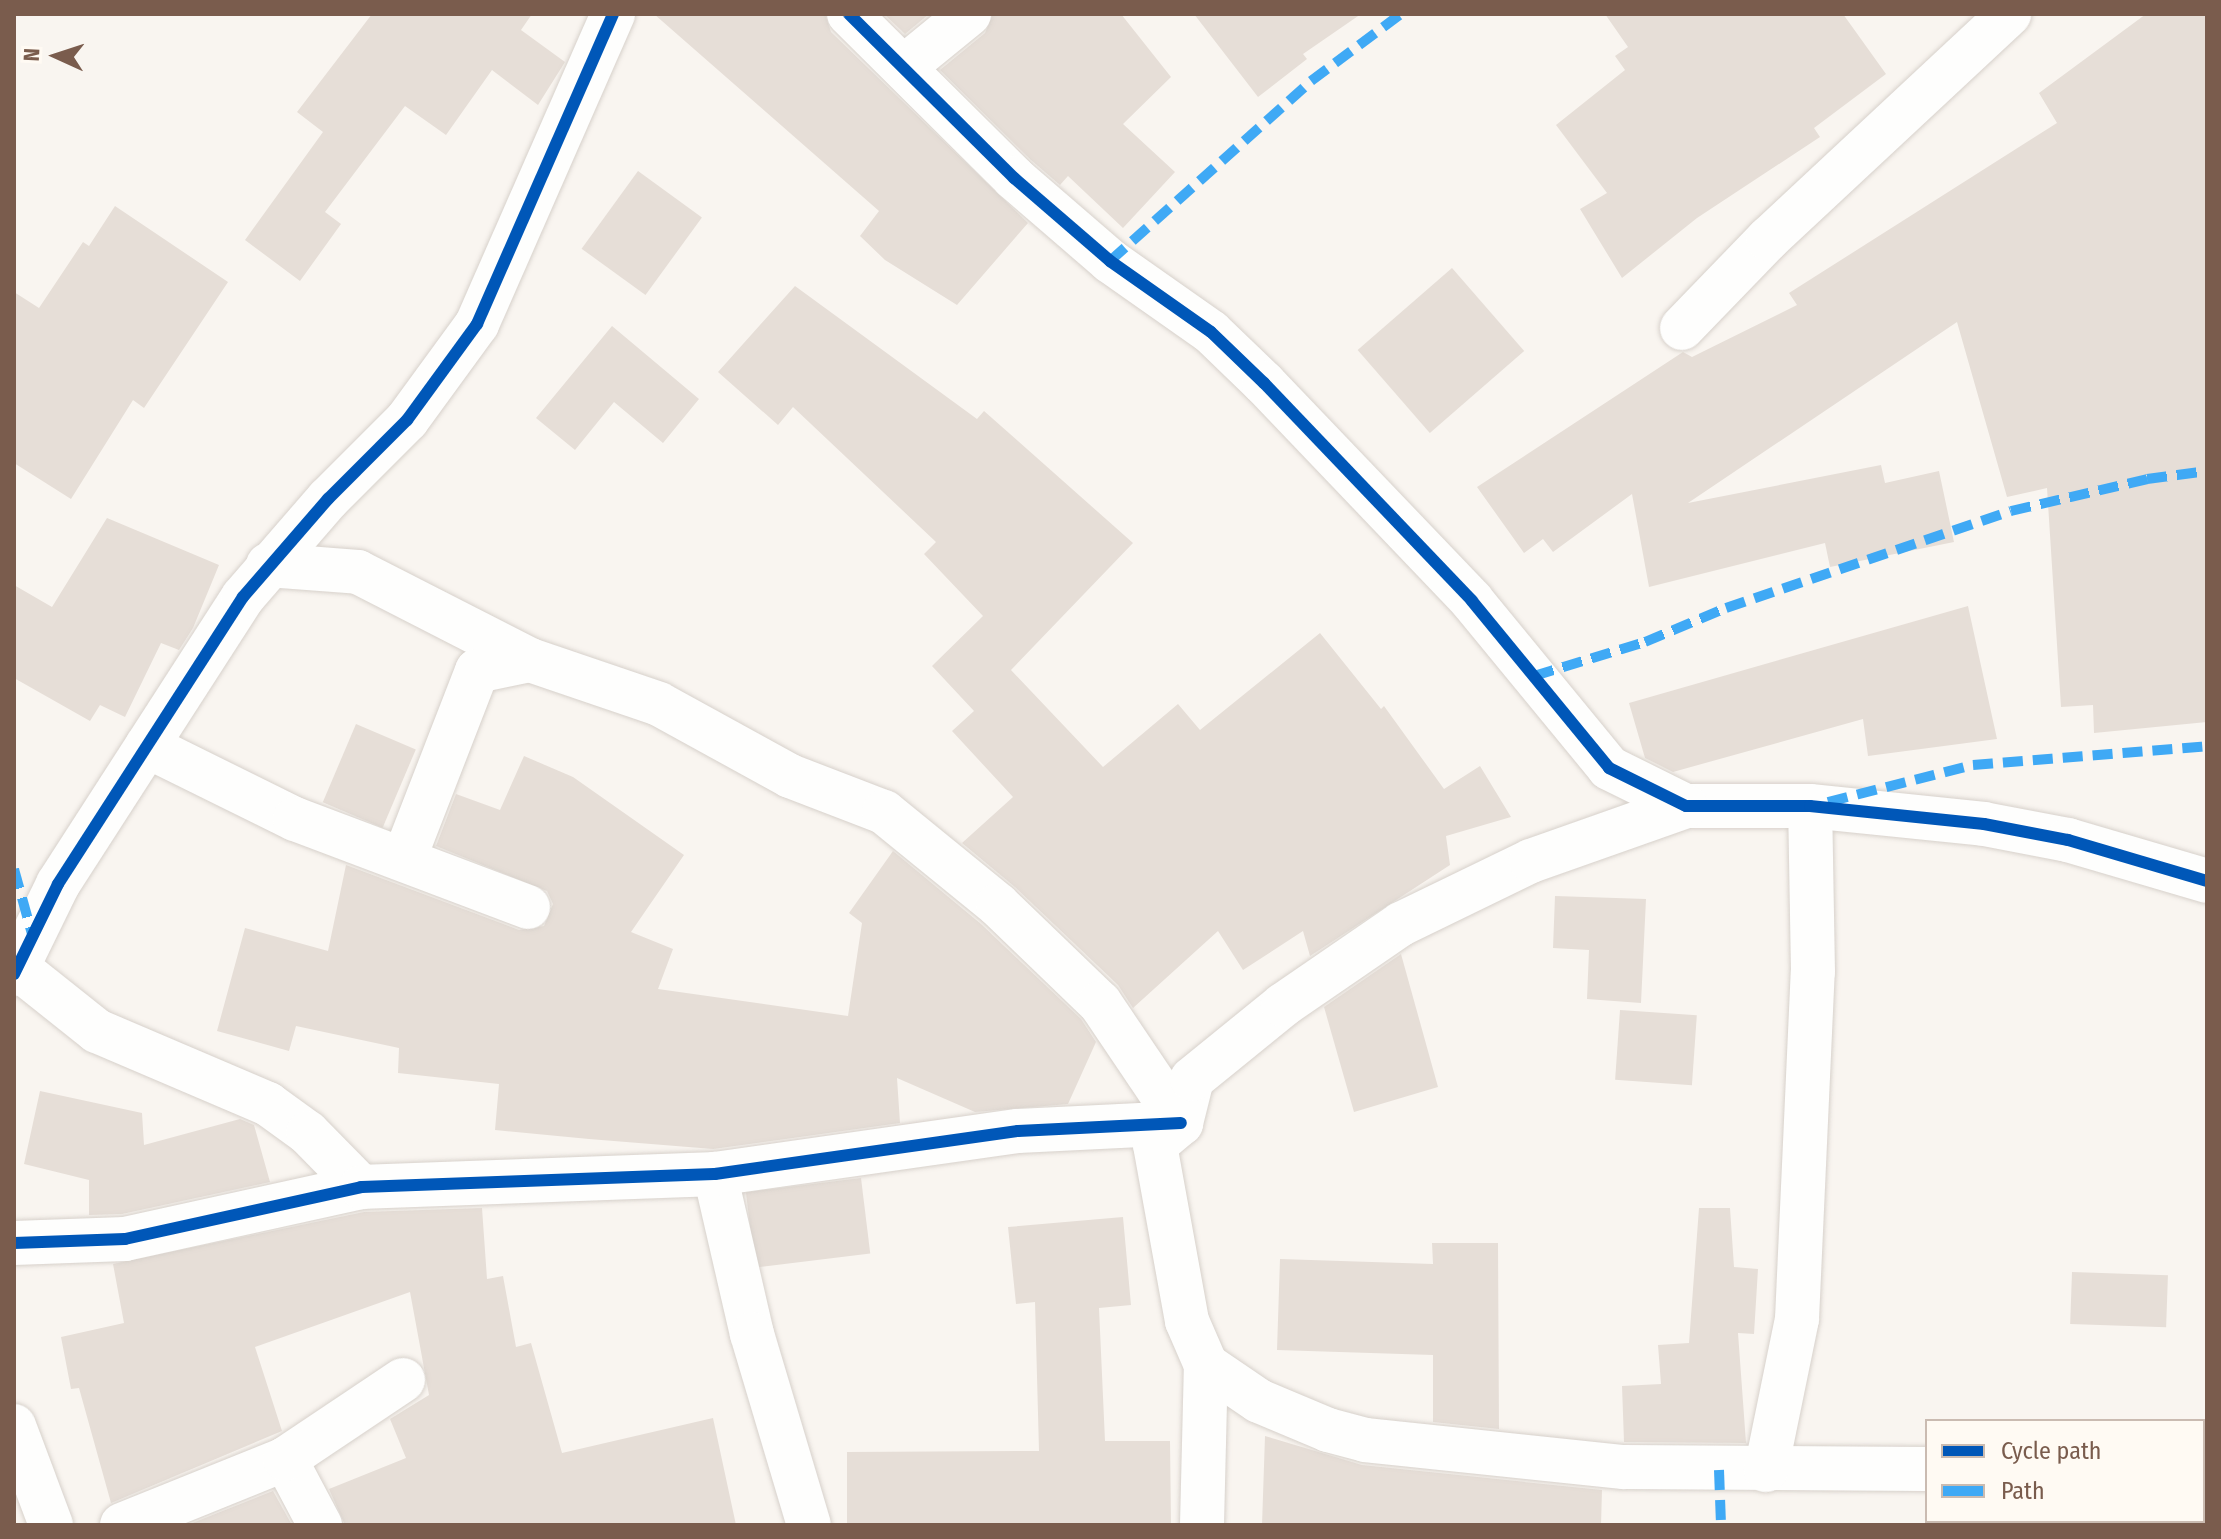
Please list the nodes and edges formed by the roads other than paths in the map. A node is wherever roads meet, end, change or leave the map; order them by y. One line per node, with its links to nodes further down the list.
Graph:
1 (613, 14): 7 (street)
2 (849, 14): 5 (street)
3 (969, 14): 5 (street)
4 (2009, 14): 6 (street)
5 (904, 67): 10 (street)
6 (1682, 328)
7 (268, 565): 8 (street); 9 (street)
8 (530, 660): 12 (street); 16 (street)
9 (147, 746): 12 (street); 15 (street)
10 (1686, 806): 11 (street); 16 (street)
11 (1810, 806): 13 (street); 25 (street)
12 (404, 859): 14 (street)
13 (2207, 881)
14 (528, 907)
15 (16, 972): 18 (street)
16 (1181, 1123): 17 (street); 20 (street)
17 (715, 1174): 18 (street); 29 (street)
18 (361, 1187): 19 (street)
19 (14, 1243)
20 (1206, 1365): 25 (street); 30 (street)
21 (403, 1380): 23 (street)
22 (14, 1426): 26 (street)
23 (285, 1459): 27 (street); 28 (street)
24 (1925, 1469): 25 (street)
25 (1766, 1470)
26 (51, 1525)
27 (122, 1525)
28 (320, 1525)
29 (809, 1525)
30 (1202, 1525)

